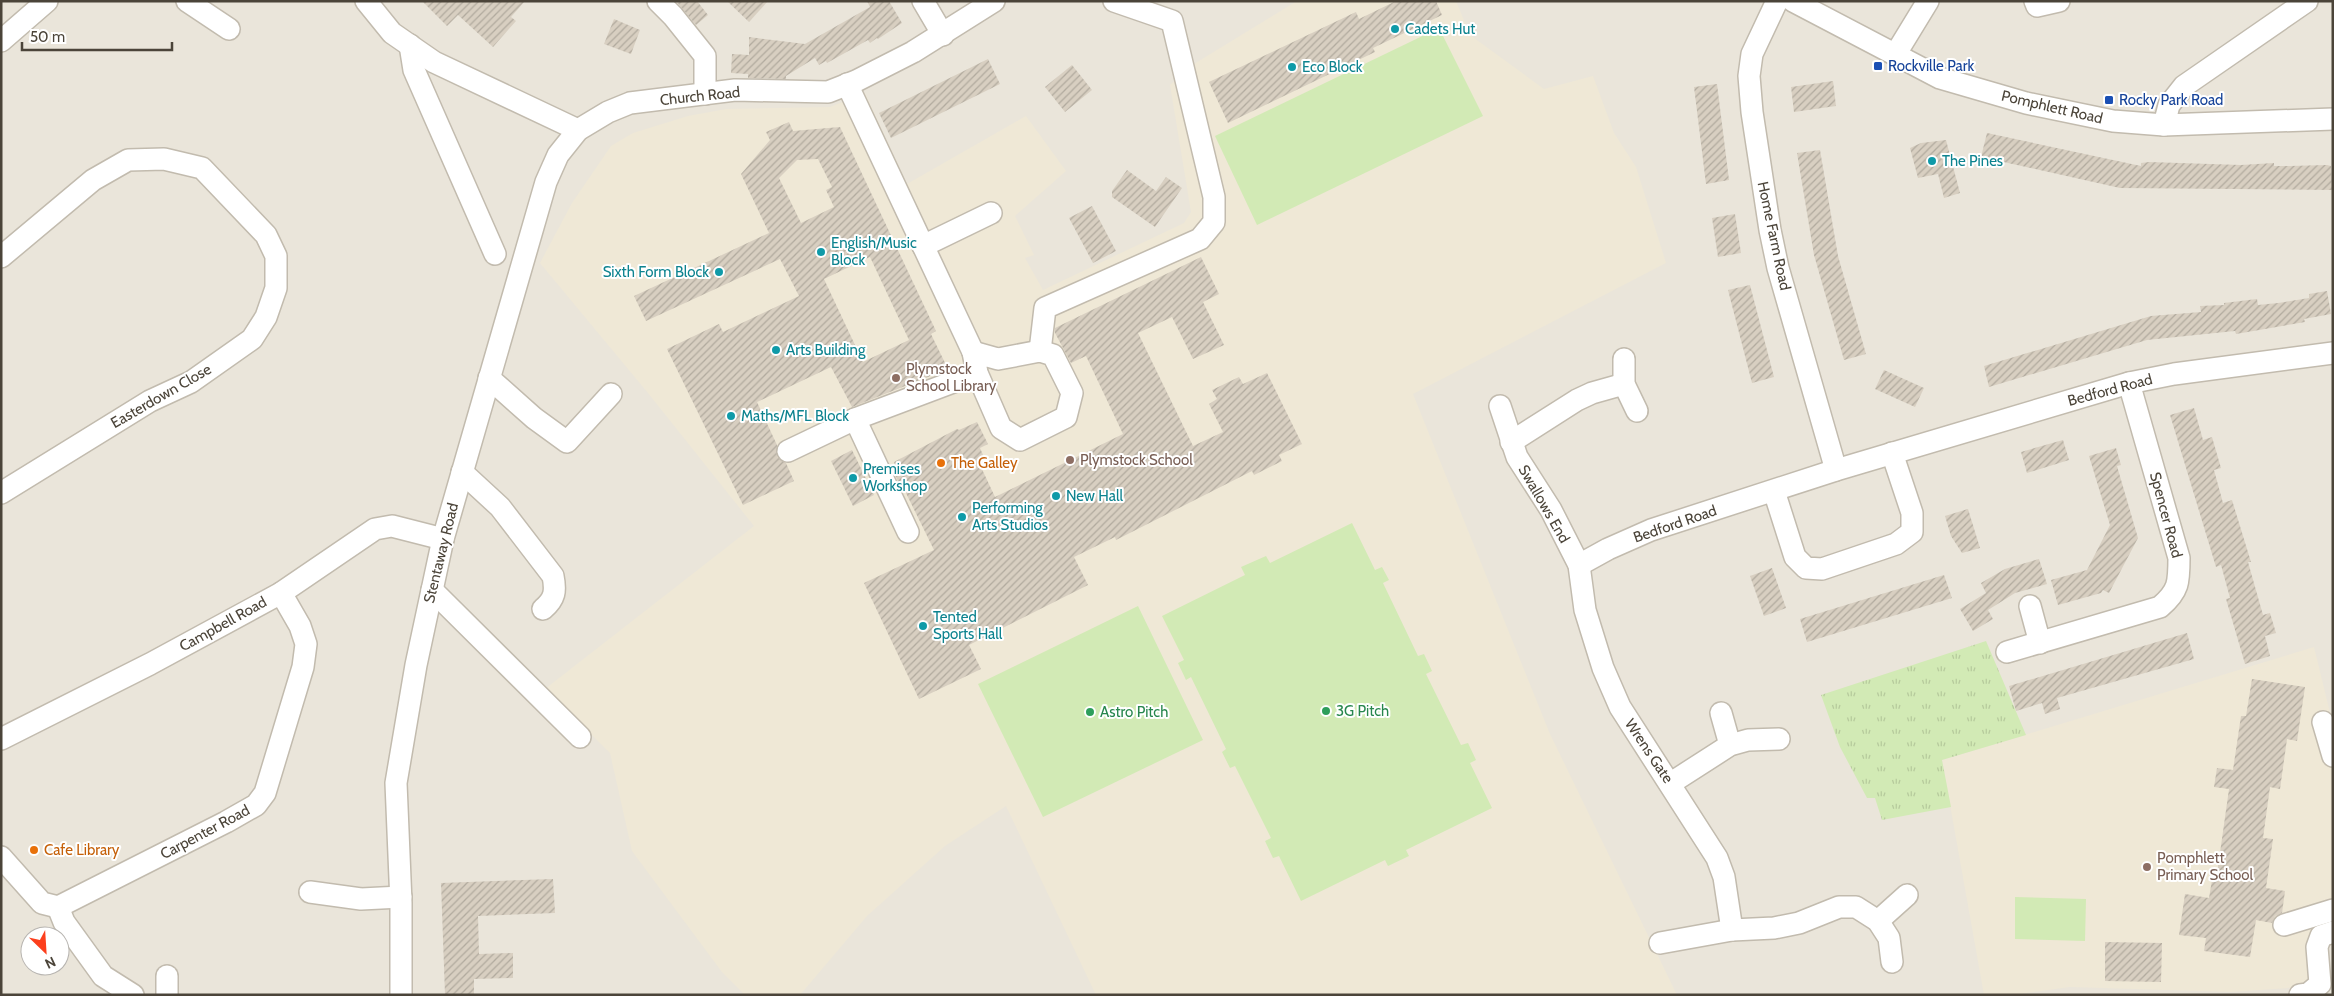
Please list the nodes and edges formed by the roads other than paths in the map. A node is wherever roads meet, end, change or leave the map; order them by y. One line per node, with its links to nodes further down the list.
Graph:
1 (47, 1): 16 (street)
2 (187, 1): 14 (street)
3 (366, 1): 17 (street)
4 (658, 1): 20 (street)
5 (923, 1): 15 (street)
6 (994, 1): 15 (street, Church Road)
7 (1114, 1): 28 (street)
8 (1777, 1): 42 (street, Home Farm Road)
9 (1792, 1): 18 (street, Pomphlett Road)
10 (1928, 1): 18 (street)
11 (2035, 1): 12 (street)
12 (2059, 1)
13 (2307, 1): 22 (street)
14 (228, 29)
15 (943, 36): 19 (street, Church Road)
16 (1, 41)
17 (410, 45): 23 (street); 26 (street)
18 (1895, 55): 22 (street, Pomphlett Road)
19 (847, 84): 20 (street, Church Road); 25 (street)
20 (705, 94): 23 (street, Church Road)
21 (2333, 119): 22 (street, Pomphlett Road)
22 (2164, 125)
23 (578, 130): 32 (street, Stentaway Road)
24 (991, 212): 25 (street)
25 (923, 246): 31 (street)
26 (495, 254)
27 (1, 257): 45 (street, Easterdown Close)
28 (1040, 352): 31 (street); 31 (street)
29 (2333, 353): 33 (street, Bedford Road)
30 (1624, 359): 34 (street)
31 (975, 363): 38 (street)
32 (489, 378): 35 (street); 43 (street, Stentaway Road)
33 (2129, 383): 41 (street, Bedford Road); 53 (street, Spencer Road)
34 (1624, 384): 37 (street); 39 (street)
35 (611, 394)
36 (1500, 406): 39 (street, Swallows End)
37 (1637, 412)
38 (855, 419): 40 (street); 46 (street)
39 (1510, 442): 48 (street, Swallows End)
40 (788, 451)
41 (1892, 453): 42 (street, Bedford Road); 44 (street)
42 (1836, 470): 44 (street, Bedford Road)
43 (462, 472): 47 (street, Stentaway Road); 52 (street)
44 (1774, 491): 48 (street, Bedford Road)
45 (1, 493)
46 (908, 532)
47 (443, 539): 49 (street, Stentaway Road); 50 (street, Campbell Road)
48 (1579, 565): 62 (street, Wrens Gate)
49 (432, 590): 57 (street); 66 (street, Stentaway Road)
50 (281, 593): 58 (street, Campbell Road); 67 (street, Carpenter Road)
51 (2030, 606): 53 (street)
52 (544, 609)
53 (2040, 643): 54 (street, Spencer Road)
54 (2007, 652)
55 (1720, 713): 60 (street)
56 (2323, 722): 61 (street)
57 (580, 737)
58 (1, 739)
59 (1779, 739): 60 (street)
60 (1730, 745): 62 (street)
61 (2333, 756)
62 (1671, 783): 71 (street, Wrens Gate)
63 (1, 857): 67 (street)
64 (310, 892): 66 (street)
65 (1907, 895): 69 (street)
66 (401, 897): 76 (street, Stentaway Road)
67 (58, 907): 75 (street)
68 (2333, 910): 70 (street)
69 (1878, 921): 71 (street); 74 (street)
70 (2284, 925)
71 (1732, 930): 73 (street)
72 (2333, 932): 77 (street)
73 (1660, 943)
74 (1892, 962)
75 (133, 995)
76 (402, 995)
77 (2300, 995)

